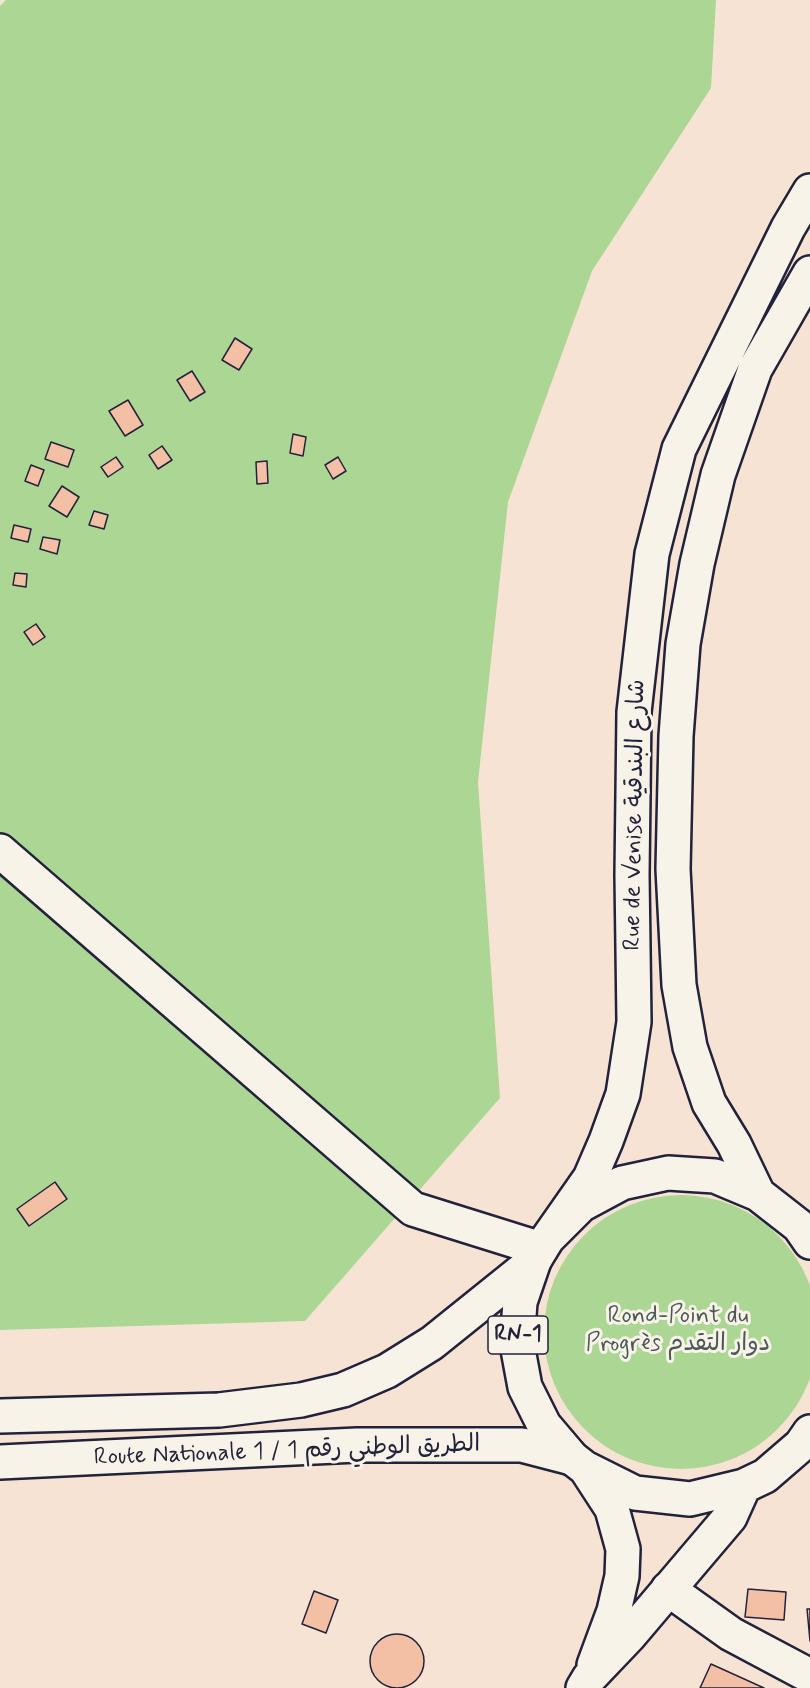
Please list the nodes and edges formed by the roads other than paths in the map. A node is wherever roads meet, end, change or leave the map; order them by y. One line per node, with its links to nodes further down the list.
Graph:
1 (810, 191): 6 (main road, Rue de Venise شارع البندقية)
2 (810, 273): 4 (main road, Rue de Venise شارع البندقية)
3 (0, 851): 6 (main road)
4 (758, 1194): 5 (main road, RN-1); 6 (main road, RN-1)
5 (806, 1234)
6 (541, 1250): 7 (main road, Route Nationale 1 / الطريق الوطني رقم 1 / RN-1); 11 (main road, RN-1)
7 (0, 1416)
8 (810, 1432): 12 (main road, RN-1)
9 (810, 1453): 12 (main road, RN-1)
10 (0, 1462): 11 (main road, Route Nationale 1 / الطريق الوطني رقم 1 / RN-1)
11 (578, 1463): 12 (main road, RN-1); 15 (main road)
12 (754, 1481): 13 (main road)
13 (668, 1589): 14 (main road); 15 (main road)
14 (810, 1676)
15 (593, 1685)

